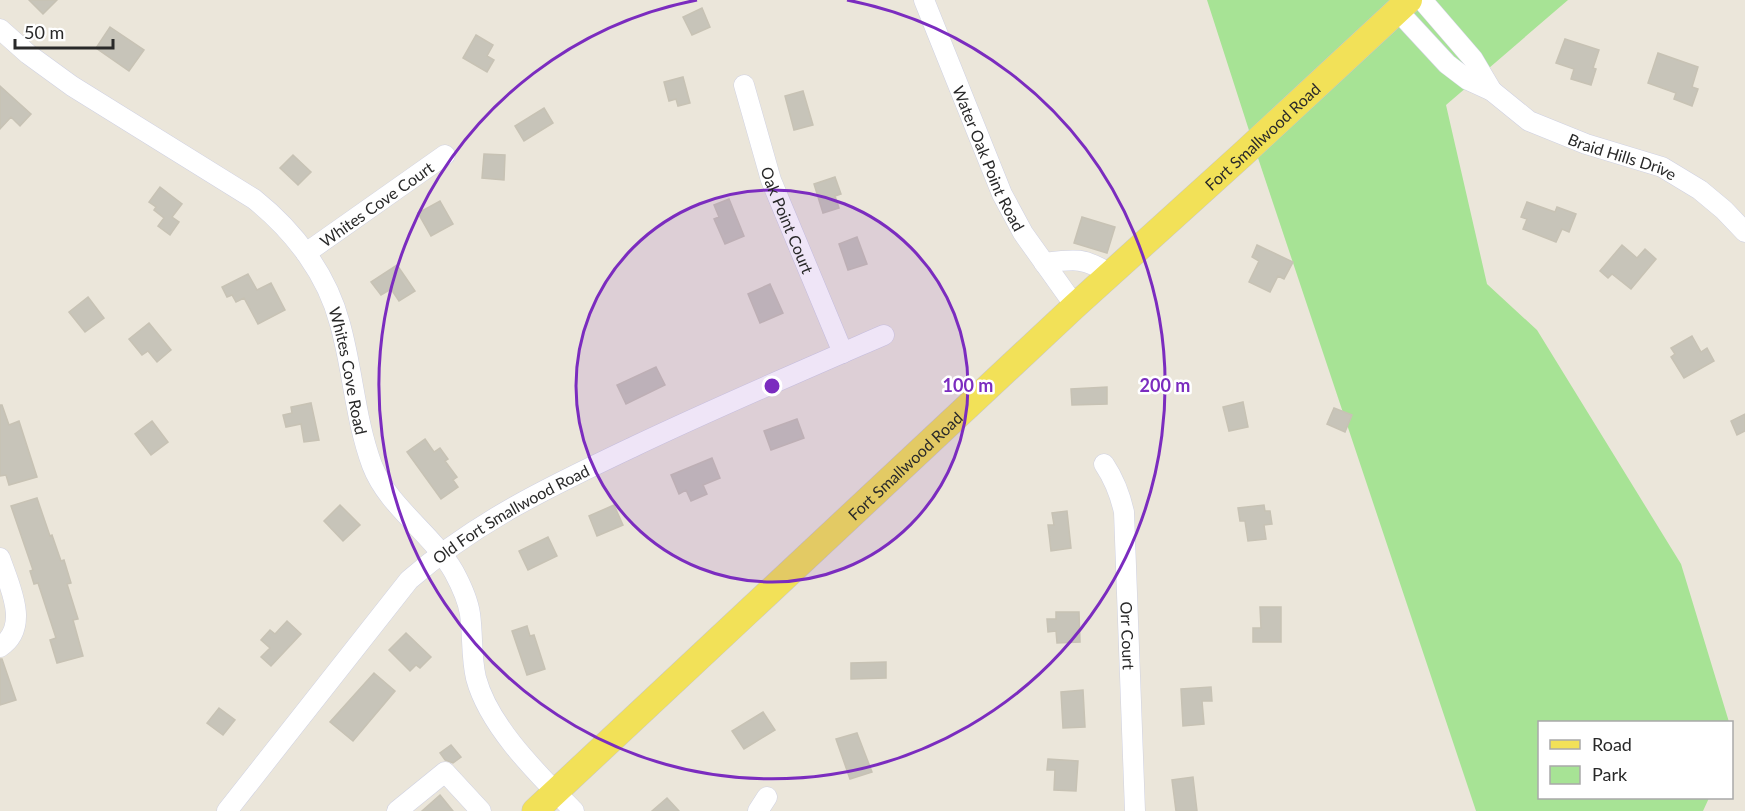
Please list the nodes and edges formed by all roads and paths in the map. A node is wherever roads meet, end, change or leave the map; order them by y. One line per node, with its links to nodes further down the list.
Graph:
1 (924, 0): 10 (street, Water Oak Point Road)
2 (1422, 0): 6 (street, Braid Hills Drive)
3 (1403, 5): 6 (street, Braid Hills Drive); 11 (main road, Fort Smallwood Road)
4 (0, 29): 9 (street, Whites Cove Road)
5 (744, 85): 14 (street, Oak Point Court)
6 (1492, 91): 8 (street, Braid Hills Drive)
7 (445, 155): 9 (street, Whites Cove Court)
8 (1745, 232)
9 (306, 253): 16 (street, Whites Cove Road)
10 (1044, 263): 11 (street); 12 (street, Water Oak Point Road)
11 (1110, 274): 12 (main road, Fort Smallwood Road)
12 (1075, 306): 19 (main road, Fort Smallwood Road)
13 (884, 335): 14 (street, Old Fort Smallwood Road)
14 (843, 353): 16 (street, Old Fort Smallwood Road)
15 (1104, 464): 25 (street, Orr Court)
16 (441, 553): 19 (street, Whites Cove Road); 20 (street, Old Fort Smallwood Road)
17 (0, 558): 18 (street)
18 (0, 647)
19 (556, 792): 23 (main road, Fort Smallwood Road); 24 (street, Whites Cove Road)
20 (227, 811)
21 (397, 811): 22 (street)
22 (481, 811)
23 (536, 811)
24 (574, 811)
25 (1135, 811)

